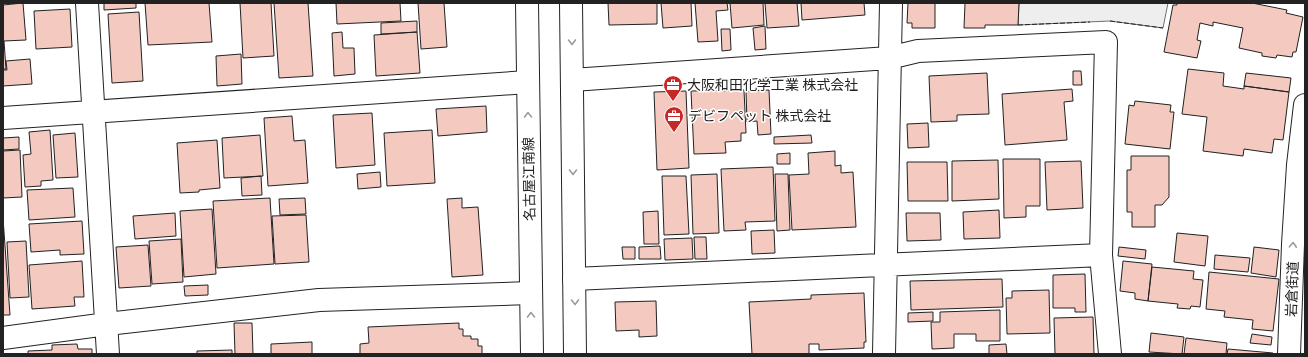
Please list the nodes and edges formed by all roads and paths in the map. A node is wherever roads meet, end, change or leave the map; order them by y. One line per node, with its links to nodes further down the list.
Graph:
1 (87, 3): 9 (street)
2 (527, 3): 7 (street, 名古屋江南線)
3 (571, 3): 6 (street, one-way to 6)
4 (891, 3): 5 (street)
5 (889, 58): 6 (street); 12 (street); 13 (street)
6 (572, 80): 14 (street, one-way to 14)
7 (528, 82): 9 (street); 15 (street, 名古屋江南線, one-way to 7)
8 (1305, 105): 11 (street, 岩倉街道)
9 (94, 112): 10 (street); 16 (street)
10 (3, 118)
11 (1302, 166): 23 (street, 岩倉街道, one-way to 11)
12 (1101, 255): 13 (street); 22 (street)
13 (886, 264): 14 (street); 21 (street)
14 (574, 279): 20 (street, one-way to 20)
15 (531, 293): 16 (street); 19 (street, 名古屋江南線, one-way to 15)
16 (106, 324): 17 (street); 18 (street)
17 (3, 338)
18 (108, 354)
19 (532, 354)
20 (575, 354)
21 (884, 354)
22 (1110, 354)
23 (1289, 354)

